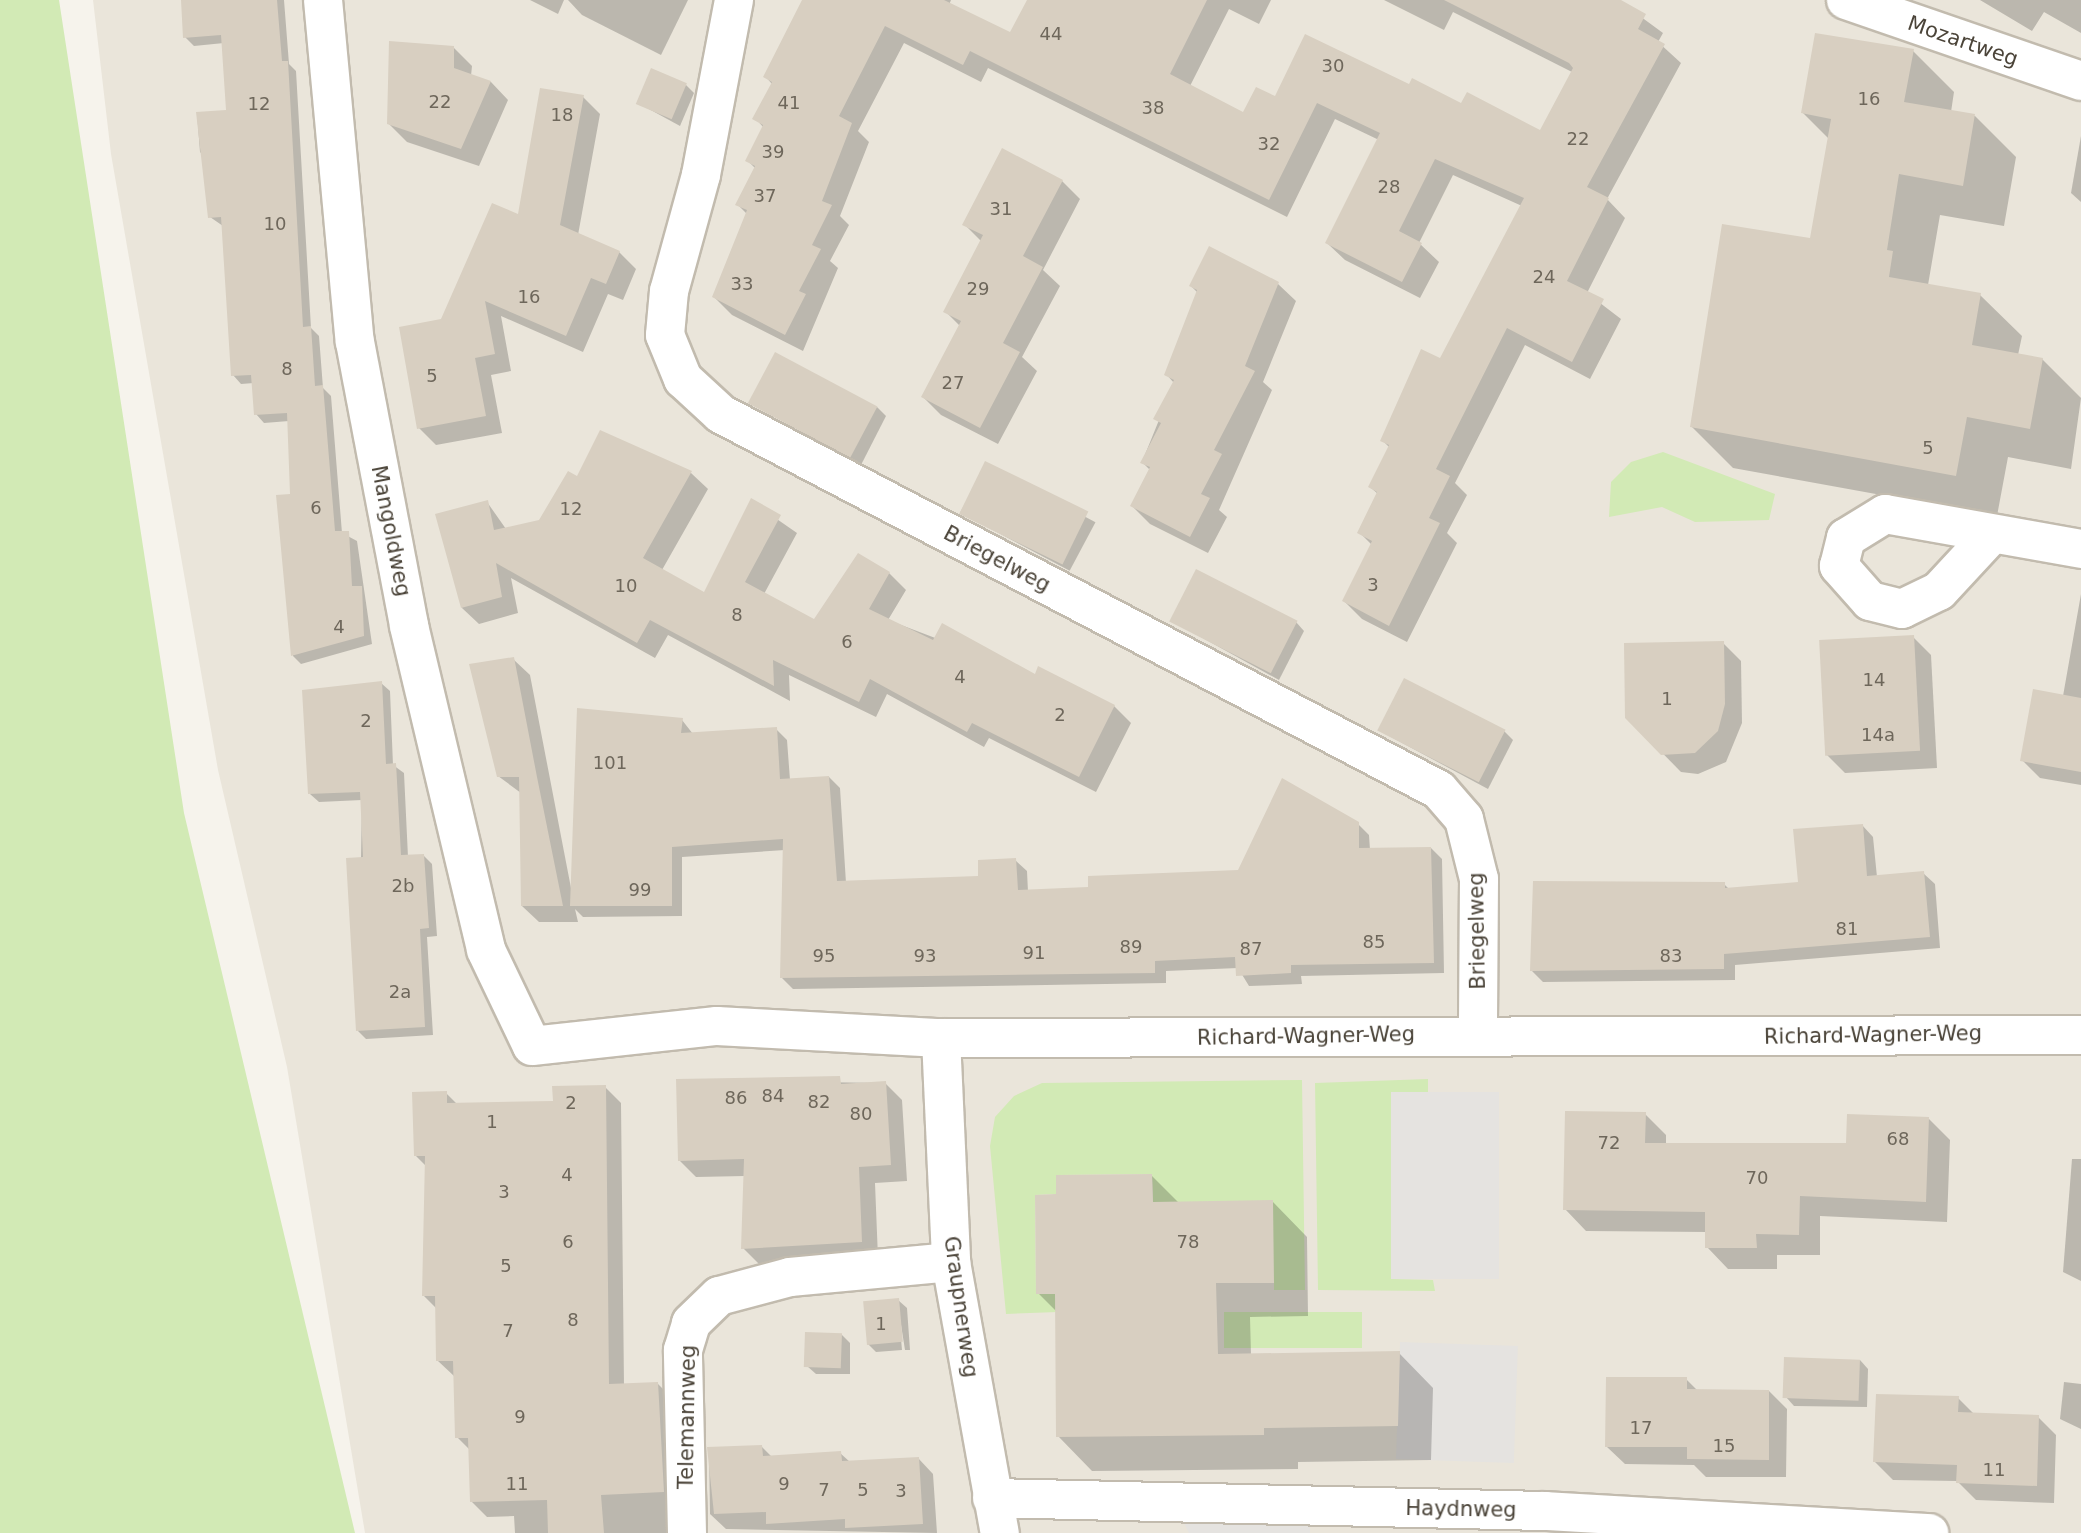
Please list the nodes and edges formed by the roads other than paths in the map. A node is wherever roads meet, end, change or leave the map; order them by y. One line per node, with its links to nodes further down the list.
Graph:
1 (323, 0): 10 (street, Mangoldweg)
2 (734, 0): 7 (street, Briegelweg)
3 (1846, 0): 4 (street, Mozartweg)
4 (2081, 81)
5 (1990, 536): 6 (street)
6 (2081, 549)
7 (1478, 1034): 8 (street, Richard-Wagner-Weg); 9 (street, Richard-Wagner-Weg)
8 (2081, 1035)
9 (941, 1038): 10 (street, Richard-Wagner-Weg); 11 (street, Graupnerweg)
10 (533, 1046)
11 (951, 1262): 12 (street, Graupnerweg); 13 (street, Telemannweg)
12 (996, 1516): 14 (street, Haydnweg)
13 (687, 1533)
14 (1929, 1533)

